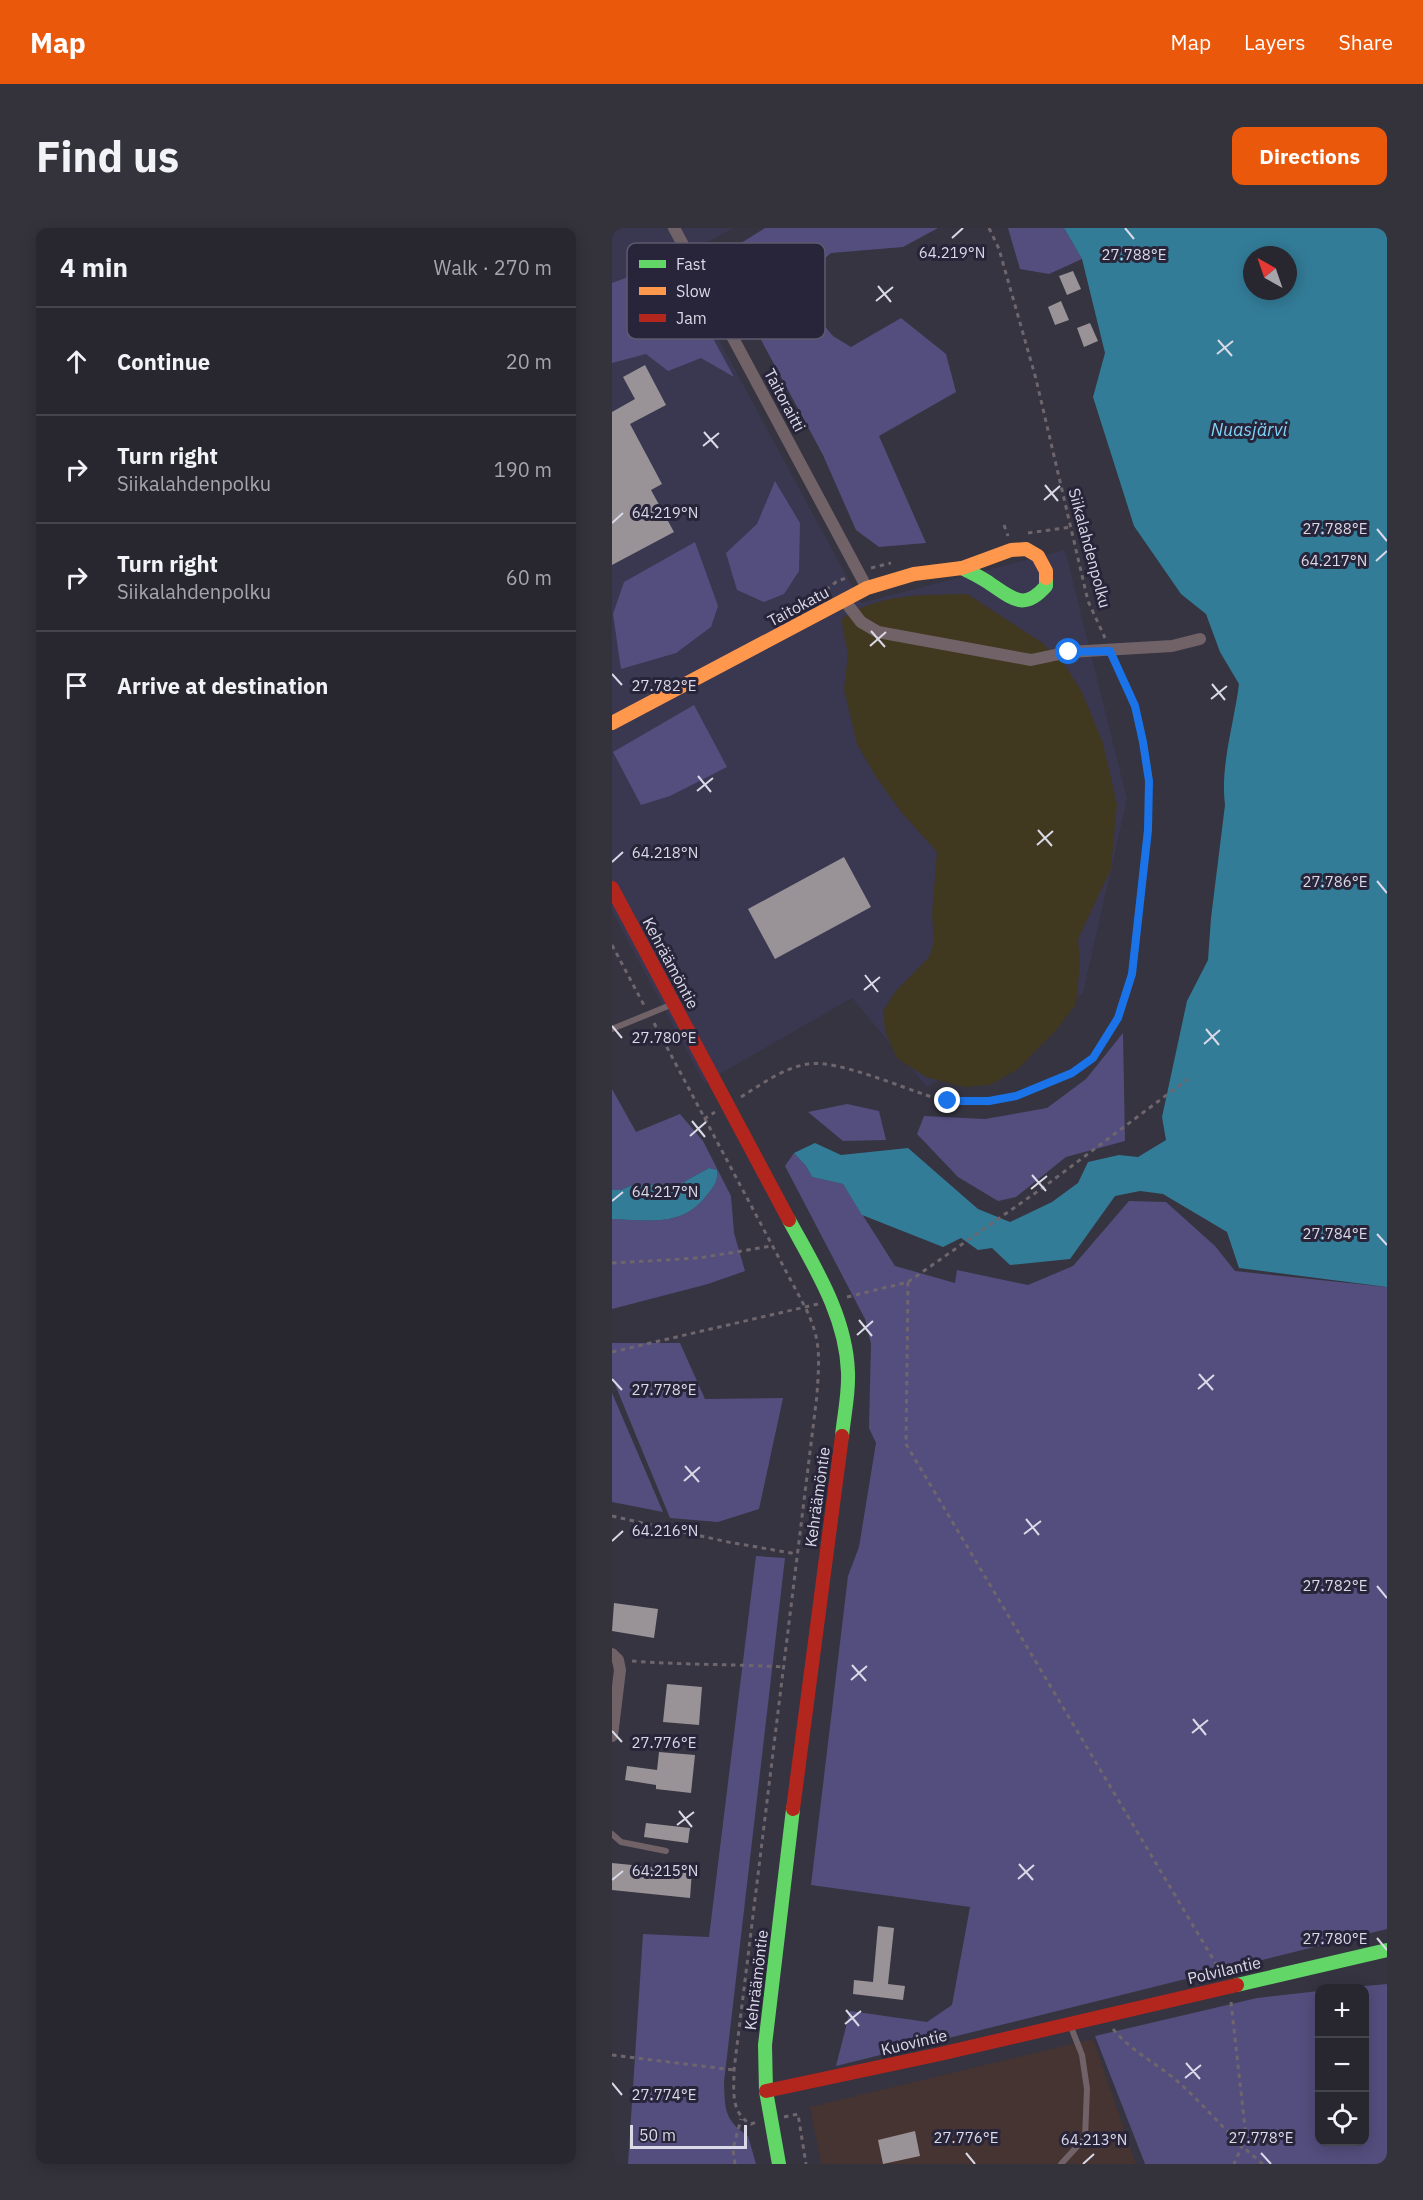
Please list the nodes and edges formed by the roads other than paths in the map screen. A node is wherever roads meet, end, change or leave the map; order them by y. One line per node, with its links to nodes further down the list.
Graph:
1 (674, 228): 2 (street, Taitoraitti)
2 (682, 243)
3 (734, 339): 5 (street, Taitoraitti)
4 (962, 568): 4 (street, Taitokatu); 5 (street, Taitokatu)
5 (867, 588): 6 (street, Taitokatu)
6 (844, 600): 7 (street); 8 (street, Taitokatu)
7 (1200, 639)
8 (612, 723)
9 (612, 888): 10 (street, Kehräämöntie)
10 (673, 1004): 11 (lane); 18 (street, Kehräämöntie)
11 (613, 1030)
12 (615, 1657): 13 (street)
13 (612, 1736)
14 (612, 1834): 15 (lane)
15 (666, 1851)
16 (1387, 1950): 17 (street, Polvilantie)
17 (1069, 2023): 18 (street, Kuovintie); 20 (lane)
18 (766, 2091): 19 (street, Kehräämöntie)
19 (779, 2164)
20 (1061, 2164)

